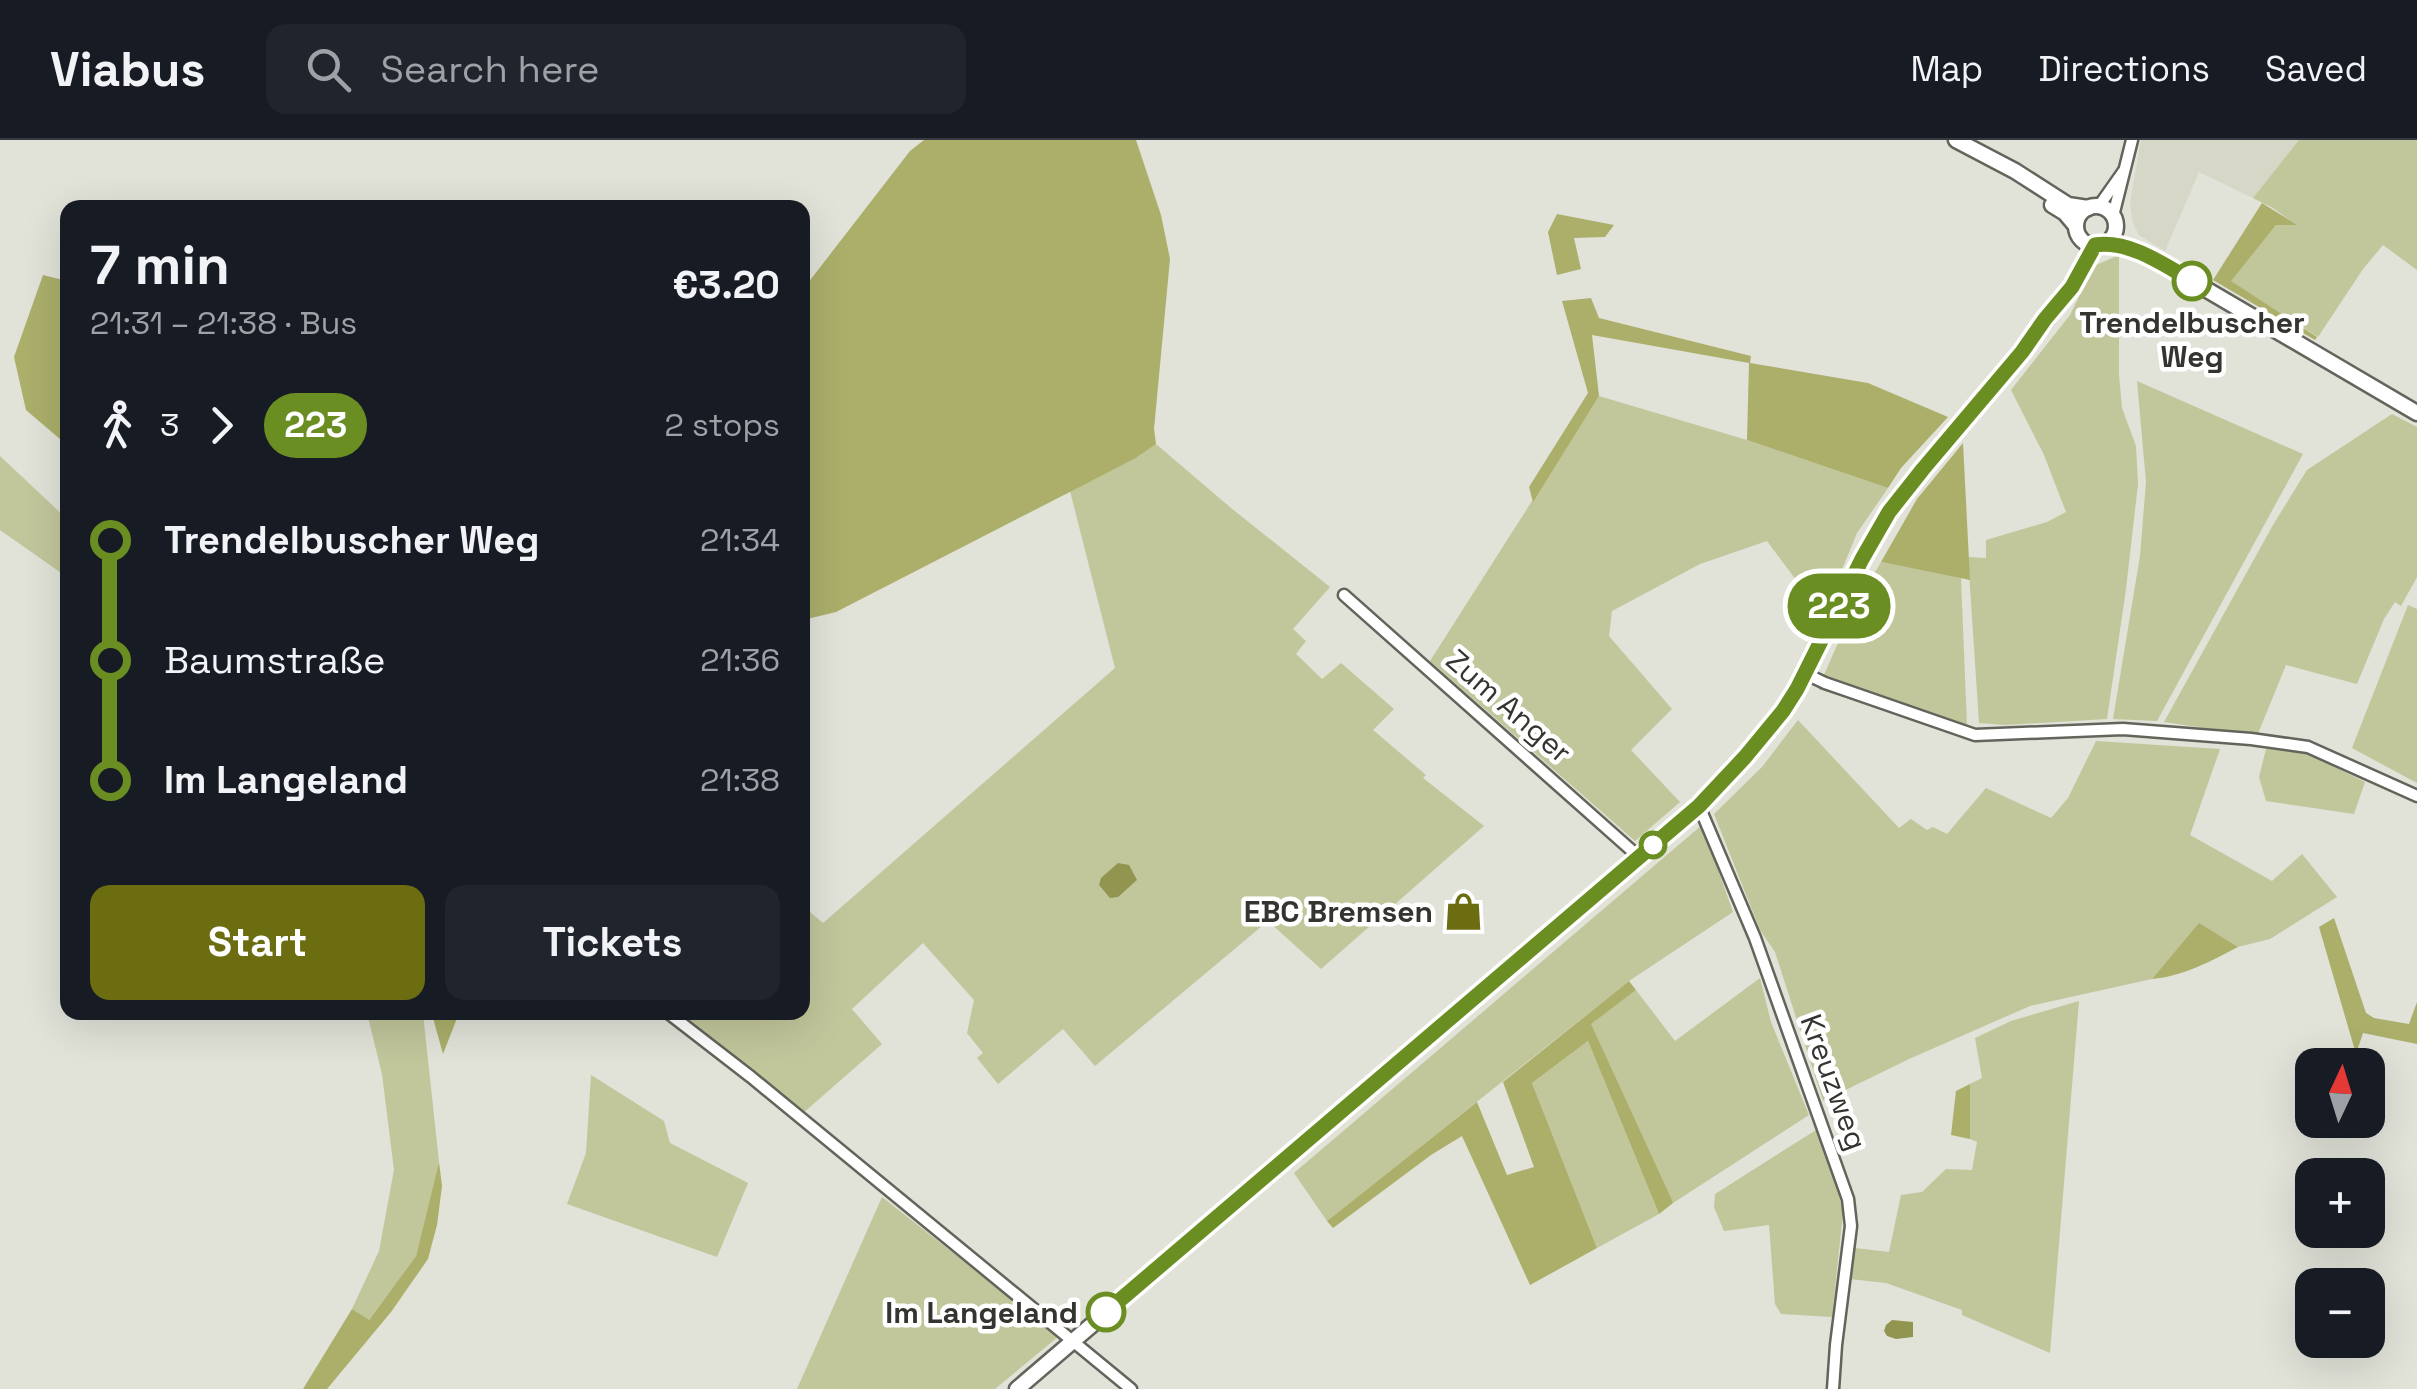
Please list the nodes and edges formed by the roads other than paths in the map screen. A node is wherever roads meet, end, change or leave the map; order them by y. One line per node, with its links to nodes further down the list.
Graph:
1 (1956, 140): 3 (street)
2 (2132, 140): 4 (street)
3 (1973, 150): 5 (street); 7 (street)
4 (2127, 168): 5 (street); 6 (street)
5 (2093, 207): 6 (street); 7 (street)
6 (2115, 222): 7 (street); 8 (street)
7 (2090, 238): 8 (street); 11 (street)
8 (2156, 260): 9 (street)
9 (2414, 406)
10 (1344, 595): 14 (street, Zum Anger)
11 (1806, 674): 12 (street); 13 (street)
12 (2417, 796)
13 (1699, 806): 14 (street); 19 (street, Kreuzweg)
14 (1639, 857): 16 (street)
15 (677, 1020): 16 (street)
16 (1074, 1340): 17 (street); 18 (street)
17 (1018, 1389)
18 (1131, 1389)
19 (1834, 1389)

